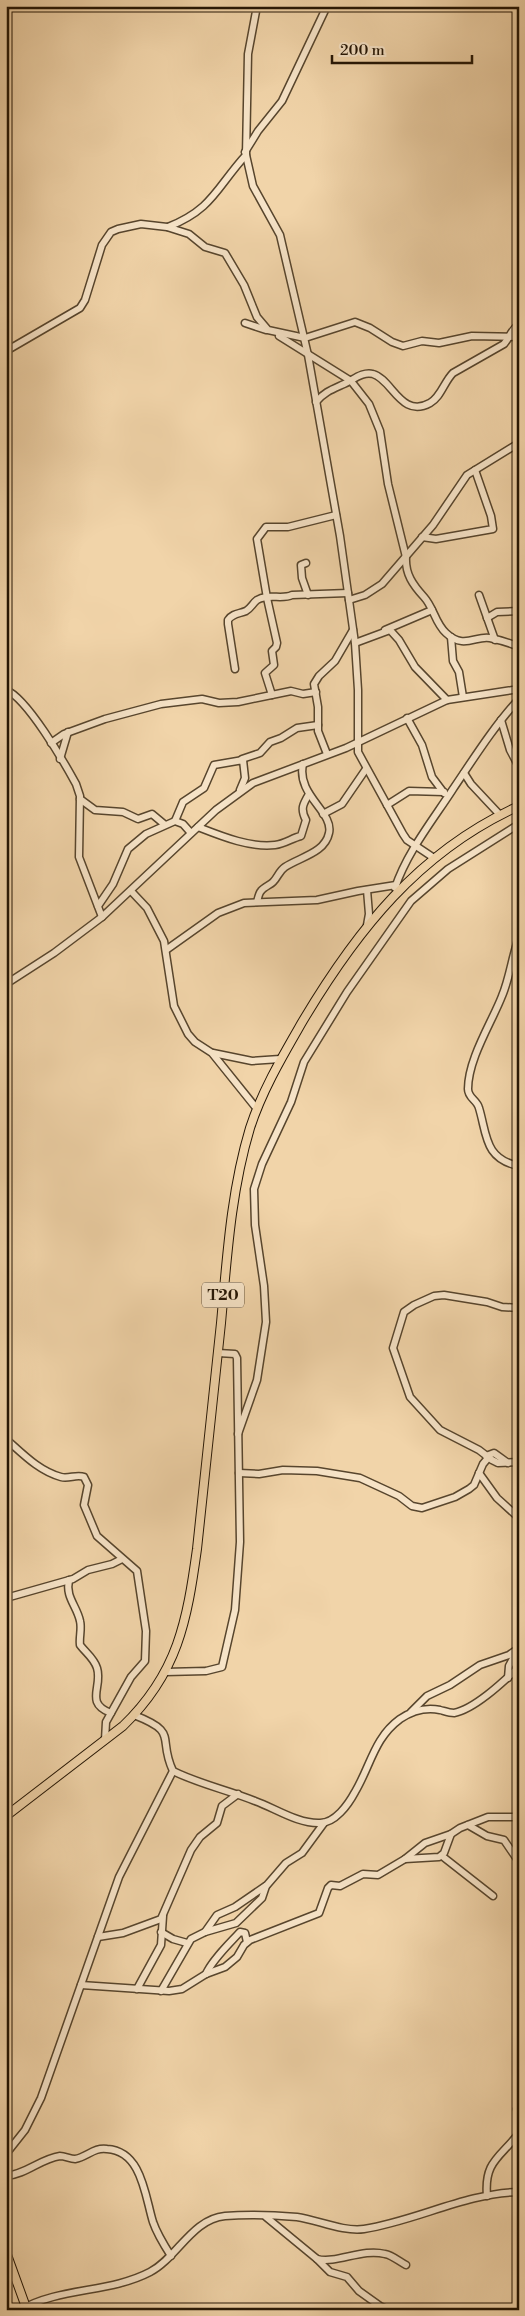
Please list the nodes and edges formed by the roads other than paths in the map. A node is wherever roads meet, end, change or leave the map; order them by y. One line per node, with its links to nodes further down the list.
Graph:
1 (257, 6): 3 (street)
2 (328, 6): 3 (street)
3 (245, 154): 4 (street); 9 (street)
4 (168, 227): 7 (street); 11 (street)
5 (245, 323): 7 (street)
6 (519, 324): 10 (street)
7 (268, 330): 9 (street); 12 (street)
8 (519, 337): 10 (street)
9 (305, 338): 10 (street); 12 (street)
10 (511, 338): 13 (street)
11 (6, 351)
12 (308, 355): 13 (street); 14 (street)
13 (351, 381): 14 (street); 19 (street)
14 (316, 402): 17 (street)
15 (519, 443): 16 (street)
16 (475, 470): 18 (street); 18 (street)
17 (336, 515): 23 (street); 24 (street)
18 (422, 537): 19 (street)
19 (406, 556): 23 (street); 25 (street)
20 (306, 563): 21 (street)
21 (308, 594): 23 (street); 24 (street)
22 (479, 595): 27 (street)
23 (349, 596): 28 (street)
24 (266, 598): 34 (street); 38 (street)
25 (432, 610): 29 (street); 30 (street)
26 (519, 611): 27 (street)
27 (487, 618): 31 (street)
28 (353, 629): 32 (street); 37 (street)
29 (384, 630): 32 (street); 41 (street)
30 (451, 637): 31 (street); 39 (street)
31 (495, 640): 33 (street)
32 (355, 643): 47 (street)
33 (519, 647)
34 (235, 669)
35 (519, 689): 39 (street)
36 (6, 690): 46 (street)
37 (316, 692): 38 (street); 44 (street)
38 (272, 695): 45 (street)
39 (463, 697): 41 (street)
40 (519, 699): 43 (street)
41 (447, 700): 42 (street)
42 (407, 718): 47 (street); 57 (street)
43 (501, 720): 52 (street); 54 (street)
44 (318, 726): 48 (street); 50 (street)
45 (68, 732): 46 (street); 49 (street)
46 (51, 743): 49 (street)
47 (358, 743): 48 (street); 53 (street)
48 (326, 754): 51 (street)
49 (60, 759): 58 (street)
50 (242, 759): 55 (street); 63 (street)
51 (302, 764): 55 (street); 56 (street)
52 (519, 767)
53 (366, 769): 59 (street); 61 (street)
54 (464, 773): 57 (street); 62 (street)
55 (240, 790): 66 (street)
56 (309, 794): 61 (street); 66 (street)
57 (446, 794): 59 (street); 68 (street)
58 (80, 800): 64 (street); 75 (street)
59 (388, 805): 68 (street)
60 (519, 806): 62 (main road, T20)
61 (323, 814): 74 (street)
62 (500, 814): 69 (main road, T20)
63 (175, 821): 64 (street); 67 (street)
64 (164, 824): 75 (street)
65 (519, 824): 87 (street)
66 (198, 827): 67 (street)
67 (191, 833): 72 (street)
68 (416, 846): 69 (street); 70 (street)
69 (434, 858): 73 (main road, T20)
70 (396, 885): 71 (street); 73 (street)
71 (367, 890): 74 (street); 77 (street)
72 (130, 891): 76 (street); 79 (street)
73 (393, 895): 77 (main road, T20)
74 (257, 902): 79 (street)
75 (98, 906): 76 (street)
76 (102, 917): 80 (street)
77 (367, 925): 82 (main road, T20)
78 (519, 937): 84 (street)
79 (166, 950): 81 (street)
80 (6, 984)
81 (212, 1053): 82 (street); 83 (street)
82 (280, 1059): 83 (main road, T20)
83 (256, 1109): 86 (main road, T20)
84 (519, 1166)
85 (519, 1308): 89 (street)
86 (218, 1353): 87 (street); 99 (main road, T20)
87 (238, 1434): 91 (street)
88 (6, 1439): 94 (street)
89 (487, 1457): 90 (street); 92 (street)
90 (519, 1462)
91 (240, 1473): 92 (street); 99 (street)
92 (479, 1473): 93 (street)
93 (519, 1518)
94 (122, 1559): 95 (street); 101 (street)
95 (69, 1580): 96 (street); 101 (street)
96 (6, 1598)
97 (518, 1649): 100 (street); 102 (street)
98 (519, 1667): 100 (street)
99 (165, 1672): 103 (main road, T20)
100 (508, 1678): 102 (street)
101 (111, 1713): 104 (street)
102 (410, 1713): 109 (street)
103 (134, 1715): 104 (main road, T20); 105 (street)
104 (105, 1740): 107 (main road, T20)
105 (173, 1771): 106 (street); 120 (street)
106 (238, 1794): 109 (street); 117 (street)
107 (6, 1816)
108 (519, 1818): 110 (street)
109 (325, 1822): 115 (street)
110 (468, 1825): 111 (street); 114 (street)
111 (451, 1834): 112 (street); 113 (street)
112 (442, 1856): 113 (street); 116 (street)
113 (405, 1859): 122 (street)
114 (519, 1862)
115 (267, 1885): 119 (street); 119 (street)
116 (493, 1896)
117 (164, 1915): 118 (street); 120 (street)
118 (161, 1932): 121 (street); 127 (street)
119 (205, 1932): 123 (street)
120 (98, 1937): 126 (street)
121 (176, 1940): 123 (street); 124 (street)
122 (247, 1942): 125 (street); 125 (street)
123 (188, 1943): 124 (street)
124 (182, 1953): 128 (street)
125 (206, 1974): 128 (street)
126 (81, 1985): 127 (street); 132 (street)
127 (137, 1989): 128 (street)
128 (161, 1991)
129 (519, 2104): 130 (street)
130 (519, 2116)
131 (519, 2133): 135 (street)
132 (6, 2154)
133 (6, 2176): 138 (street)
134 (519, 2192): 135 (street)
135 (487, 2196): 136 (street)
136 (266, 2216): 138 (street); 139 (street)
137 (6, 2252): 141 (main road)
138 (171, 2256): 141 (street)
139 (317, 2259): 140 (street); 142 (street)
140 (406, 2265)
141 (24, 2309)
142 (389, 2310)

